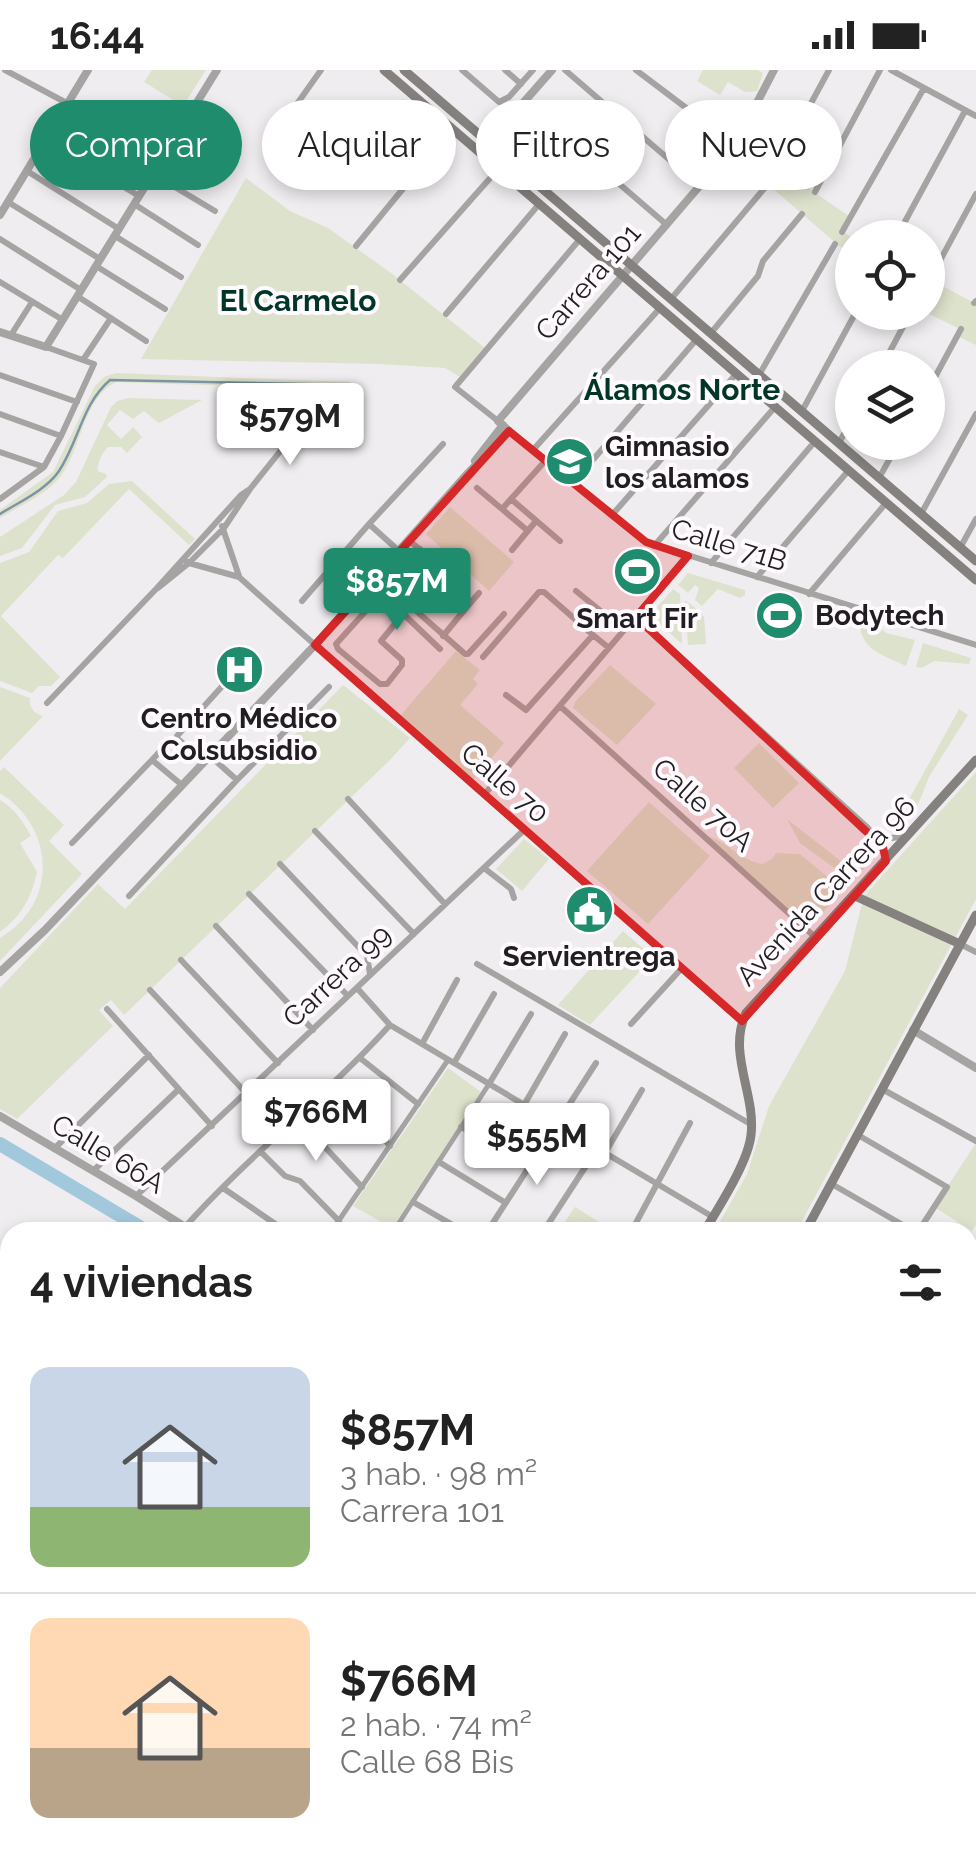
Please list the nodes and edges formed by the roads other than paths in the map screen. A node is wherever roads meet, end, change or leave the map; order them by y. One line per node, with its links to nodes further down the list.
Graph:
1 (4, 70): 21 (street)
2 (88, 70): 22 (street)
3 (217, 70): 23 (street)
4 (322, 70): 24 (street)
5 (462, 70): 20 (street)
6 (505, 70): 17 (street)
7 (534, 70): 17 (street)
8 (565, 70): 36 (street)
9 (636, 70): 28 (street)
10 (774, 70): 29 (street, Carrera 101)
11 (828, 70): 30 (street)
12 (880, 70): 49 (street)
13 (891, 70): 18 (street)
14 (408, 71): 34 (main road)
15 (549, 71): 19 (street)
16 (390, 72): 25 (main road)
17 (522, 83): 19 (street); 20 (street)
18 (924, 88): 31 (street); 57 (street)
19 (533, 92): 27 (street)
20 (510, 97): 26 (street)
21 (62, 100)
22 (70, 100)
23 (198, 100)
24 (300, 100)
25 (421, 100)
26 (515, 100)
27 (526, 100)
28 (676, 100)
29 (758, 100)
30 (812, 100)
31 (966, 110): 32 (street); 58 (street)
32 (976, 116)
33 (456, 131): 35 (main road)
34 (476, 131)
35 (476, 149)
36 (665, 156)
37 (30, 166): 38 (street)
38 (27, 171): 52 (street); 60 (street)
39 (122, 190): 51 (street)
40 (143, 190): 51 (street)
41 (180, 190): 54 (street)
42 (402, 190): 65 (street)
43 (480, 190): 71 (street)
44 (525, 190): 53 (main road)
45 (544, 190): 68 (main road)
46 (624, 190): 59 (street)
47 (697, 190): 59 (street, Carrera 101)
48 (763, 190): 74 (street)
49 (815, 192)
50 (976, 194): 66 (street)
51 (137, 200): 60 (street); 64 (street)
52 (8, 202): 56 (street); 67 (street)
53 (540, 203): 61 (main road); 78 (street)
54 (216, 211)
55 (802, 214): 84 (street)
56 (0, 215)
57 (849, 220)
58 (906, 220)
59 (666, 225): 68 (street, Carrera 101)
60 (117, 232): 67 (street); 70 (street)
61 (581, 238): 69 (main road); 100 (street, Calle 71B)
62 (0, 239): 73 (street)
63 (835, 244): 93 (street)
64 (198, 245)
65 (356, 246)
66 (945, 251)
67 (98, 262): 73 (street); 77 (street)
68 (632, 266): 69 (street, Carrera 101); 74 (main road)
69 (624, 275): 76 (main road); 100 (street, Carrera 101)
70 (181, 277)
71 (400, 280)
72 (0, 283): 75 (street)
73 (79, 293): 79 (street); 80 (street)
74 (671, 299): 84 (main road)
75 (32, 302): 80 (street); 85 (street)
76 (661, 307): 86 (main road); 105 (street)
77 (165, 309)
78 (446, 314)
79 (110, 318): 87 (street); 90 (street)
80 (63, 320): 88 (street)
81 (961, 328): 89 (street)
82 (846, 330): 96 (street)
83 (0, 332): 85 (street)
84 (711, 333): 93 (main road)
85 (11, 336): 88 (street)
86 (697, 338): 91 (main road); 113 (street)
87 (146, 342)
88 (46, 347): 90 (street)
89 (945, 358)
90 (83, 360): 94 (street)
91 (738, 373): 95 (main road); 120 (street)
92 (0, 375): 94 (street)
93 (760, 375): 96 (main road)
94 (77, 402): 101 (street)
95 (776, 406): 111 (main road); 128 (street)
96 (802, 411): 102 (main road)
97 (0, 414): 101 (street)
98 (976, 414): 119 (street)
99 (302, 424): 124 (street)
100 (503, 426): 105 (street, Calle 71B); 126 (street, Carrera 101)
101 (61, 436): 110 (street)
102 (835, 440)
103 (443, 444): 123 (street)
104 (811, 446): 136 (street)
105 (534, 450): 107 (street, Calle 71B)
106 (0, 452): 110 (street)
107 (546, 460): 113 (street, Calle 71B); 116 (street)
108 (858, 460): 112 (main road)
109 (890, 460): 112 (street)
110 (44, 466): 115 (street)
111 (849, 470): 117 (main road); 138 (street)
112 (880, 478): 119 (main road)
113 (573, 483): 120 (street, Calle 71B)
114 (477, 488): 118 (street)
115 (2, 495)
116 (511, 499): 118 (street); 122 (street)
117 (887, 502): 139 (main road); 144 (street)
118 (502, 509): 125 (street)
119 (920, 514): 129 (main road)
120 (612, 515): 128 (street, Calle 71B)
121 (976, 519): 129 (street)
122 (536, 521): 125 (street); 127 (street)
123 (370, 524): 132 (street); 145 (street)
124 (220, 525): 134 (street); 137 (street)
125 (528, 531): 131 (street)
126 (409, 540): 130 (street); 132 (street, Carrera 101)
127 (560, 541)
128 (654, 546): 133 (street, Calle 71B)
129 (960, 548): 135 (main road)
130 (420, 549): 146 (street); 152 (street)
131 (512, 550)
132 (398, 551): 140 (street, Carrera 101)
133 (688, 556): 136 (street, Calle 71B); 149 (street)
134 (186, 560): 137 (street, Calle 70); 161 (street)
135 (976, 561)
136 (711, 563): 138 (street, Calle 71B)
137 (239, 577): 153 (street, Calle 70)
138 (757, 578): 144 (street, Calle 71B)
139 (976, 580)
140 (370, 584): 143 (street); 153 (street, Carrera 101)
141 (576, 591): 150 (street)
142 (478, 593): 146 (street)
143 (381, 594): 147 (street); 147 (street)
144 (810, 594): 154 (street, Calle 71B)
145 (302, 600)
146 (466, 608): 152 (street)
147 (403, 614): 156 (street)
148 (504, 614): 152 (street)
149 (636, 617): 150 (street); 171 (street)
150 (624, 630): 155 (street)
151 (593, 634): 155 (street); 157 (street); 160 (street)
152 (443, 636)
153 (315, 644): 164 (street, Carrera 101); 169 (street, Calle 70)
154 (976, 645)
155 (609, 648): 162 (street)
156 (440, 649)
157 (483, 658)
158 (226, 682): 164 (street)
159 (329, 687): 167 (street)
160 (506, 695)
161 (47, 702)
162 (560, 706): 169 (street); 188 (street, Calle 70A)
163 (162, 749): 165 (street)
164 (206, 758): 167 (street); 168 (street, Carrera 101)
165 (152, 760): 168 (street); 175 (street)
166 (976, 760): 174 (main road, Avenida Carrera 96)
167 (237, 780): 181 (street)
168 (182, 785): 194 (street, Carrera 101)
169 (484, 795): 172 (street, Calle 70)
170 (348, 798): 184 (street)
171 (868, 828): 174 (street); 177 (street)
172 (524, 830): 179 (street, Carrera 99); 193 (street, Calle 70)
173 (315, 831): 187 (street)
174 (910, 834): 177 (main road, Avenida Carrera 96)
175 (72, 843)
176 (480, 853): 179 (street)
177 (886, 861): 182 (main road, Avenida Carrera 96)
178 (280, 864): 195 (street)
179 (487, 865): 183 (street); 184 (street, Carrera 99)
180 (249, 894): 200 (street)
181 (129, 896)
182 (854, 896): 188 (main road, Avenida Carrera 96); 189 (main road)
183 (514, 898)
184 (446, 904): 187 (street, Carrera 99)
185 (976, 914): 189 (main road)
186 (216, 926): 206 (street)
187 (414, 934): 195 (street, Carrera 99)
188 (815, 937): 203 (main road, Avenida Carrera 96)
189 (960, 944): 190 (street); 207 (main road)
190 (976, 952)
191 (181, 960): 213 (street)
192 (477, 964): 228 (street)
193 (682, 968): 203 (street, Calle 70); 204 (street)
194 (0, 972)
195 (370, 976): 197 (street, Carrera 99)
196 (457, 980): 209 (street)
197 (356, 988): 200 (street, Carrera 99); 205 (street)
198 (150, 990): 221 (street)
199 (494, 994): 212 (street)
200 (348, 996): 206 (street, Carrera 99)
201 (107, 1009): 210 (street)
202 (530, 1014): 216 (street)
203 (742, 1021): 228 (main road, Avenida Carrera 96)
204 (632, 1024)
205 (390, 1025): 209 (street); 211 (street)
206 (313, 1030): 213 (street, Carrera 99)
207 (913, 1030): 215 (street); 219 (main road)
208 (565, 1034): 223 (street)
209 (422, 1044): 212 (street)
210 (149, 1055): 218 (street); 234 (street)
211 (360, 1058): 217 (street); 222 (street)
212 (451, 1061): 216 (street); 222 (street)
213 (278, 1063): 221 (street, Carrera 99)
214 (596, 1063): 227 (street)
215 (976, 1068)
216 (489, 1084): 223 (street); 230 (street)
217 (330, 1087): 225 (street); 233 (street)
218 (178, 1089): 229 (street); 239 (street)
219 (882, 1089): 231 (main road); 232 (street)
220 (642, 1090): 236 (street)
221 (246, 1092): 229 (street, Carrera 99)
222 (418, 1104): 233 (street)
223 (524, 1105): 227 (street)
224 (0, 1116): 234 (street, Calle 66A)
225 (298, 1117): 235 (street); 242 (street)
226 (690, 1123): 241 (street)
227 (557, 1124): 236 (street); 238 (street)
228 (752, 1125): 247 (main road, Avenida Carrera 96)
229 (212, 1126): 244 (street, Carrera 99)
230 (461, 1127): 237 (street); 238 (street)
231 (857, 1134): 240 (main road); 260 (street)
232 (976, 1141)
233 (390, 1146): 242 (street)
234 (54, 1149): 239 (street, Calle 66A)
235 (260, 1151): 243 (street); 248 (street)
236 (601, 1151): 241 (street); 255 (street)
237 (439, 1162): 245 (street); 246 (street)
238 (530, 1166): 246 (street)
239 (93, 1171): 244 (street, Calle 66A)
240 (830, 1183): 258 (main road); 259 (street)
241 (656, 1184): 247 (street); 256 (street)
242 (362, 1187): 248 (street)
243 (223, 1188): 250 (street); 251 (street)
244 (136, 1196): 249 (street, Calle 66A)
245 (413, 1202): 252 (street); 253 (street)
246 (506, 1203): 254 (street)
247 (713, 1218): 257 (main road, Avenida Carrera 96)
248 (339, 1221)
249 (172, 1222)
250 (193, 1222)
251 (272, 1222)
252 (400, 1222)
253 (448, 1222)
254 (494, 1222)
255 (550, 1222)
256 (636, 1222)
257 (710, 1222)
258 (811, 1222)
259 (899, 1222)
260 (924, 1222)

